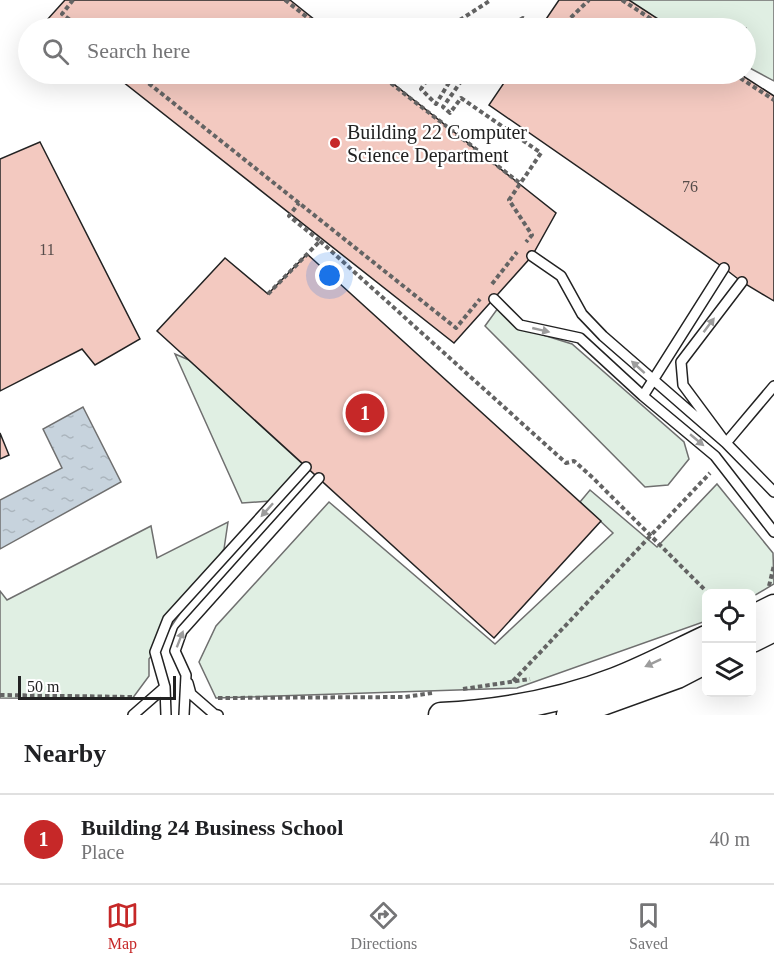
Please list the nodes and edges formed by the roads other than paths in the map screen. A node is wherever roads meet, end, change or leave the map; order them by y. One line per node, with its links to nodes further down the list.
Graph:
1 (532, 256): 5 (lane, one-way to 1)
2 (724, 267): 5 (lane)
3 (742, 282): 8 (lane, one-way to 3)
4 (494, 299): 7 (lane, one-way to 7)
5 (654, 381): 7 (lane); 8 (lane)
6 (774, 386): 8 (lane)
7 (643, 396): 12 (lane, one-way to 12)
8 (726, 443): 11 (lane)
9 (306, 466): 20 (lane, one-way to 20)
10 (319, 478): 19 (lane, one-way to 10)
11 (774, 492)
12 (774, 532)
13 (772, 597): 14 (street)
14 (756, 614)
15 (774, 629): 16 (street)
16 (756, 638)
17 (702, 640): 22 (street, one-way to 22)
18 (702, 663): 27 (street)
19 (186, 675): 25 (lane); 26 (lane)
20 (165, 687): 23 (lane); 24 (lane)
21 (439, 704): 22 (street)
22 (472, 714)
23 (133, 715)
24 (166, 715)
25 (184, 715)
26 (218, 715)
27 (569, 715)

